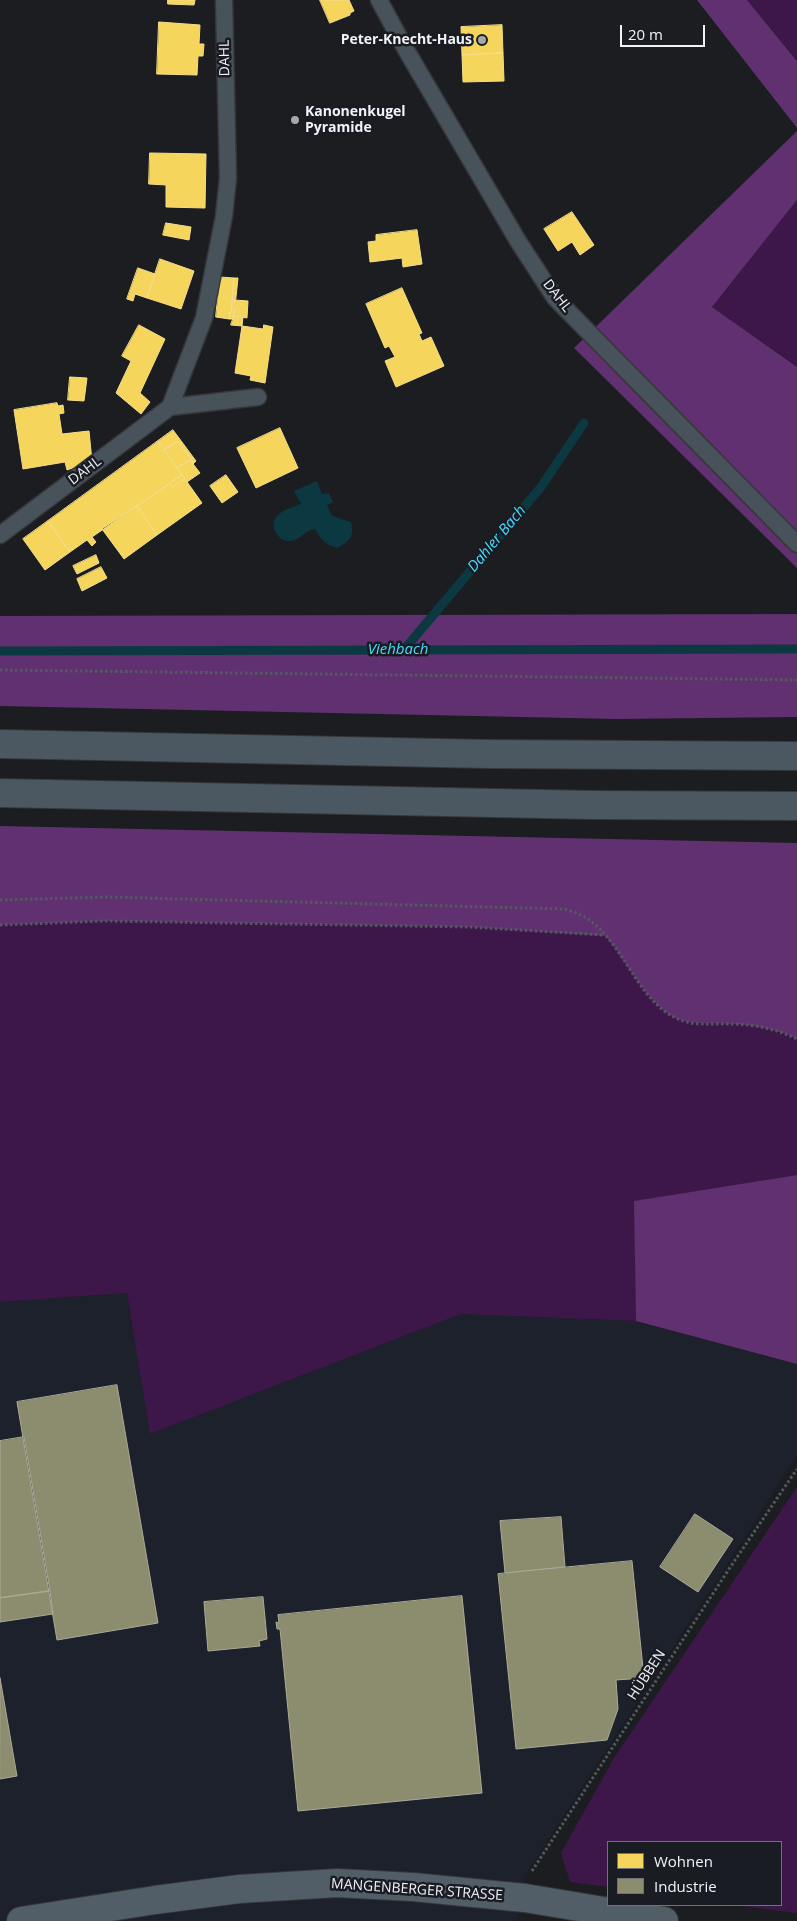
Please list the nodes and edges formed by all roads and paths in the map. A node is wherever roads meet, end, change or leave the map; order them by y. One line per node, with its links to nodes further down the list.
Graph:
1 (224, 0): 4 (lane, DAHL)
2 (379, 0): 6 (lane, DAHL)
3 (258, 397): 4 (lane)
4 (170, 407): 5 (lane, DAHL)
5 (0, 535)
6 (797, 544)
7 (0, 670): 8 (path)
8 (797, 680)
9 (0, 744): 10 (highway)
10 (797, 756)
11 (0, 793): 12 (highway)
12 (797, 806)
13 (0, 900): 15 (path)
14 (0, 925): 15 (path)
15 (605, 936): 16 (path)
16 (797, 1039)
17 (797, 1469): 18 (path, HÜBBEN)
18 (525, 1898): 19 (main road, MANGENBERGER STRASSE); 20 (main road, MANGENBERGER STRASSE)
19 (20, 1921)
20 (664, 1921)

